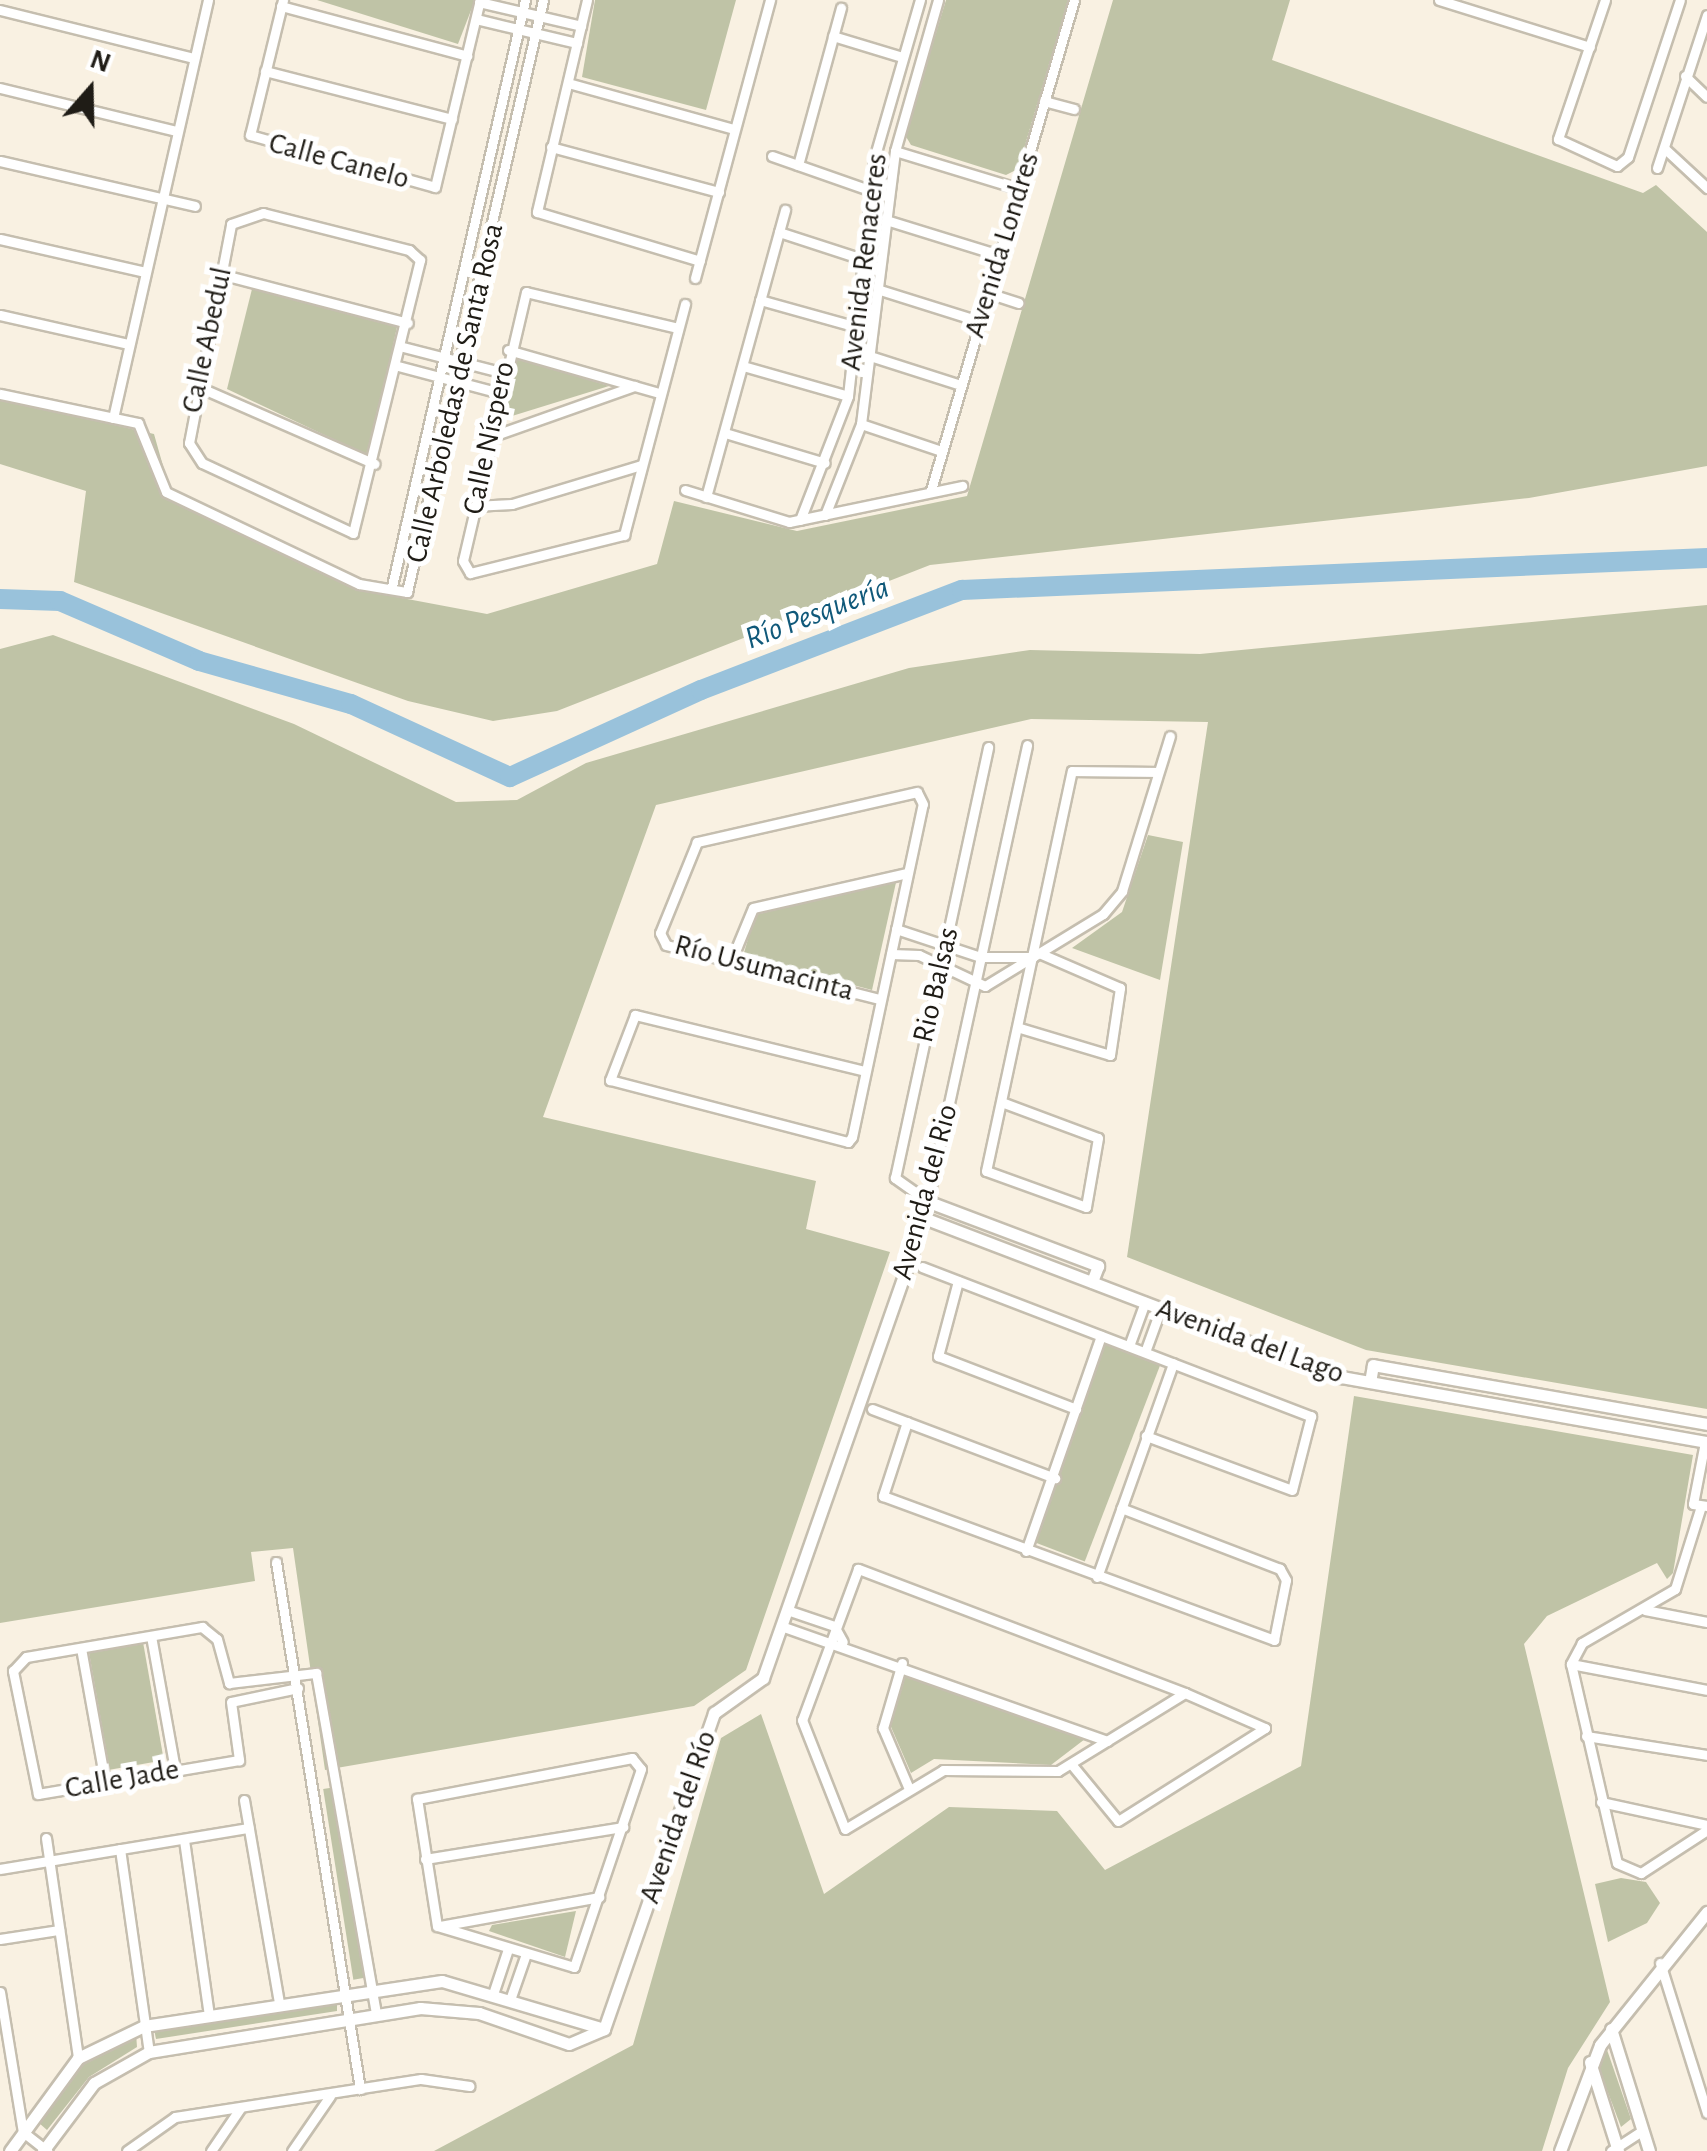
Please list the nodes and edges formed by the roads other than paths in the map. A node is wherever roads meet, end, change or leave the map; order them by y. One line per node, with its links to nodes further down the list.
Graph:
1 (208, 0): 27 (street)
2 (544, 0): 17 (street, Calle Arboledas de Santa Rosa)
3 (587, 0): 19 (street)
4 (770, 0): 36 (street)
5 (920, 0): 26 (street, Avenida Renaceres)
6 (938, 0): 40 (street, Avenida Renaceres)
7 (1074, 0): 33 (street, Avenida Londres)
8 (1439, 0): 24 (street)
9 (1605, 0): 24 (street)
10 (1680, 0): 24 (street)
11 (480, 1): 13 (street); 18 (street, Calle Canelo)
12 (282, 3): 25 (street); 28 (street, Calle Canelo)
13 (524, 6): 17 (street); 20 (street, Calle Arboledas de Santa Rosa)
14 (841, 8): 22 (street)
15 (0, 10): 27 (street)
16 (1707, 14): 29 (street)
17 (540, 16): 19 (street); 21 (street, Calle Arboledas de Santa Rosa)
18 (476, 19): 20 (street); 25 (street, Calle Canelo)
19 (581, 26): 23 (street)
20 (518, 29): 21 (street); 76 (street, Calle Arboledas de Santa Rosa)
21 (536, 34): 23 (street); 77 (street, Calle Arboledas de Santa Rosa)
22 (834, 36): 26 (street); 43 (street)
23 (578, 43): 30 (street)
24 (1590, 47)
25 (467, 56): 35 (street, Calle Canelo)
26 (900, 56): 47 (street, Avenida Renaceres)
27 (194, 58): 37 (street)
28 (265, 71): 35 (street); 35 (street, Calle Canelo)
29 (1684, 76): 32 (street); 39 (street)
30 (568, 83): 36 (street); 38 (street)
31 (0, 88): 37 (street)
32 (1707, 97)
33 (1044, 101): 34 (street); 46 (street, Avenida Londres)
34 (1074, 108)
35 (452, 118)
36 (734, 129): 48 (street)
37 (177, 131): 50 (street)
38 (552, 147): 48 (street); 58 (street)
39 (1664, 148): 44 (street); 45 (street)
40 (895, 151): 46 (street); 49 (street, Avenida Renaceres)
41 (772, 156): 43 (street)
42 (0, 161): 50 (street)
43 (798, 165): 47 (street)
44 (1656, 168)
45 (1707, 188)
46 (1020, 189): 56 (street, Avenida Londres)
47 (869, 190): 49 (street); 57 (street, Avenida Renaceres)
48 (719, 192): 58 (street)
49 (889, 197): 53 (street, Avenida Renaceres)
50 (162, 198): 51 (street); 59 (street)
51 (196, 206)
52 (785, 210): 54 (street)
53 (886, 220): 56 (street); 62 (street, Avenida Renaceres)
54 (779, 232): 57 (street); 64 (street)
55 (0, 239): 59 (street)
56 (999, 255): 63 (street, Avenida Londres)
57 (862, 259): 70 (street, Avenida Renaceres)
58 (700, 261): 61 (street)
59 (145, 272): 72 (street)
60 (220, 274): 69 (street); 69 (street, Calle Abedul); 83 (street, Calle Abedul)
61 (695, 278)
62 (880, 290): 68 (street); 75 (street, Avenida Renaceres)
63 (988, 293): 65 (street); 68 (street, Avenida Londres)
64 (760, 300): 70 (street); 79 (street)
65 (1018, 303)
66 (685, 304): 71 (street)
67 (0, 315): 72 (street)
68 (979, 322): 84 (street, Avenida Londres)
69 (408, 323): 73 (street, Calle Abedul)
70 (857, 326): 89 (street, Avenida Renaceres)
71 (678, 328): 74 (street, Calle Níspero); 87 (street)
72 (129, 344): 90 (street)
73 (403, 347): 76 (street); 78 (street, Calle Abedul)
74 (508, 350): 80 (street, Calle Níspero); 85 (street)
75 (872, 357): 84 (street); 91 (street, Avenida Renaceres)
76 (443, 358): 77 (street); 81 (street, Calle Arboledas de Santa Rosa)
77 (461, 362): 80 (street); 82 (street, Calle Arboledas de Santa Rosa)
78 (398, 366): 81 (street); 96 (street, Calle Abedul)
79 (743, 366): 89 (street); 92 (street)
80 (504, 373): 86 (street, Calle Níspero)
81 (438, 377): 82 (street); 105 (street, Calle Arboledas de Santa Rosa)
82 (457, 382): 86 (street); 105 (street, Calle Arboledas de Santa Rosa)
83 (194, 385): 96 (street); 96 (street, Calle Abedul)
84 (961, 385): 94 (street, Avenida Londres)
85 (634, 386): 87 (street); 93 (street)
86 (500, 392): 93 (street, Calle Níspero)
87 (660, 393): 97 (street)
88 (0, 394): 90 (street)
89 (848, 396): 95 (street, Avenida Renaceres)
90 (113, 418): 105 (street)
91 (862, 424): 94 (street); 103 (street, Avenida Renaceres)
92 (725, 432): 95 (street); 101 (street)
93 (490, 437): 102 (street, Calle Níspero)
94 (941, 451): 100 (street, Avenida Londres)
95 (826, 463): 104 (street, Avenida Renaceres)
96 (375, 464)
97 (640, 466): 102 (street); 102 (street, Calle Níspero)
98 (962, 486): 100 (street)
99 (685, 490): 101 (street)
100 (931, 490): 103 (street)
101 (706, 497): 104 (street)
102 (474, 506)
103 (825, 516): 104 (street)
104 (800, 520)
105 (392, 586)
106 (1170, 736): 109 (street)
107 (1027, 745): 115 (street, Avenida del Rio)
108 (988, 747): 112 (street, Rio Balsas)
109 (1157, 772): 114 (street); 114 (street)
110 (908, 873): 111 (street, Río Usumacinta); 116 (street); 116 (street, Río Usumacinta)
111 (896, 929): 112 (street); 113 (street, Río Usumacinta)
112 (944, 946): 115 (street); 117 (street, Rio Balsas)
113 (891, 954): 117 (street); 119 (street, Río Usumacinta)
114 (1037, 956): 115 (street); 118 (street); 120 (street); 120 (street)
115 (980, 957): 118 (street, Avenida del Rio)
116 (731, 961): 119 (street, Río Usumacinta)
117 (938, 967): 118 (street); 123 (street, Rio Balsas)
118 (974, 986): 123 (street, Avenida del Rio)
119 (880, 999): 121 (street)
120 (1020, 1028): 122 (street)
121 (866, 1072): 121 (street)
122 (1004, 1103): 122 (street)
123 (929, 1202): 124 (street, Avenida del Rio); 127 (street)
124 (924, 1218): 127 (street, Avenida del Lago); 151 (street, Avenida del Rio)
125 (922, 1267): 126 (street)
126 (958, 1281): 130 (street); 137 (street)
127 (1092, 1282): 128 (street, Avenida del Lago)
128 (1146, 1302): 129 (street, Avenida del Lago); 131 (street)
129 (1161, 1308): 132 (street); 134 (street, Avenida del Lago)
130 (1102, 1336): 131 (street); 137 (street)
131 (1129, 1346): 132 (street)
132 (1144, 1352): 133 (street)
133 (1172, 1363): 141 (street); 141 (street)
134 (1370, 1382): 135 (street, Avenida del Lago); 138 (street, Avenida del Lago)
135 (1534, 1394): 138 (street); 140 (street, Avenida del Lago)
136 (872, 1408): 139 (street)
137 (1076, 1409): 143 (street)
138 (1531, 1411): 142 (street, Avenida del Lago)
139 (907, 1422): 143 (street); 146 (street)
140 (1707, 1424)
141 (1146, 1436): 145 (street)
142 (1706, 1442): 144 (street)
143 (1054, 1477): 146 (street)
144 (1700, 1505): 147 (street)
145 (1121, 1508): 150 (street); 150 (street)
146 (1026, 1551): 150 (street)
147 (1693, 1554): 148 (street); 152 (street)
148 (1707, 1557)
149 (276, 1562): 162 (street)
150 (1097, 1577)
151 (787, 1610): 154 (street, Avenida del Rio); 155 (street)
152 (1645, 1610): 153 (street); 161 (street)
153 (1707, 1622)
154 (781, 1626): 157 (street); 206 (street, Avenida del Río)
155 (834, 1626): 157 (street); 158 (street); 165 (street)
156 (151, 1636): 159 (street, Calle Jade); 162 (street, Calle Jade); 170 (street)
157 (828, 1642): 158 (street); 174 (street)
158 (843, 1642): 160 (street)
159 (80, 1648): 171 (street); 171 (street, Calle Jade)
160 (902, 1663): 167 (street); 174 (street)
161 (1571, 1664): 164 (street); 166 (street)
162 (296, 1673): 163 (street); 172 (street)
163 (298, 1688): 170 (street, Calle Jade); 173 (street)
164 (1707, 1690)
165 (1185, 1693): 167 (street); 169 (street)
166 (1586, 1736): 168 (street); 176 (street)
167 (1107, 1742): 169 (street)
168 (1707, 1755)
169 (1072, 1765): 174 (street)
170 (175, 1770): 171 (street, Calle Jade)
171 (105, 1782)
172 (337, 1784): 173 (street); 194 (street)
173 (315, 1786): 196 (street)
174 (908, 1789)
175 (244, 1800): 178 (street)
176 (1601, 1802): 179 (street); 179 (street)
177 (624, 1827): 183 (street); 183 (street); 186 (street)
178 (249, 1828): 181 (street); 198 (street)
179 (1707, 1828)
180 (46, 1838): 184 (street)
181 (184, 1840): 182 (street); 200 (street)
182 (120, 1849): 184 (street); 204 (street)
183 (425, 1859): 188 (street)
184 (49, 1861): 185 (street); 189 (street)
185 (0, 1869)
186 (600, 1897): 188 (street); 192 (street)
187 (1707, 1912): 193 (street)
188 (437, 1926): 191 (street)
189 (59, 1930): 190 (street); 210 (street)
190 (0, 1939)
191 (508, 1949): 192 (street); 197 (street)
192 (526, 1954): 197 (street)
193 (1660, 1962): 205 (street); 216 (street)
194 (372, 1989): 196 (street); 197 (street); 201 (street)
195 (0, 1992): 199 (street)
196 (344, 1993): 198 (street); 203 (street)
197 (502, 1994): 202 (street); 206 (street)
198 (279, 2003): 200 (street)
199 (1, 2007): 207 (street)
200 (209, 2014): 204 (street)
201 (376, 2015): 202 (street); 203 (street)
202 (494, 2018): 206 (street)
203 (348, 2019): 209 (street); 213 (street)
204 (144, 2026): 209 (street); 210 (street)
205 (1611, 2028): 211 (street); 218 (street)
206 (604, 2029)
207 (7, 2034): 208 (street); 217 (street)
208 (0, 2044)
209 (149, 2052): 220 (street)
210 (78, 2058): 217 (street)
211 (1590, 2062): 219 (street); 225 (street)
212 (469, 2086): 213 (street)
213 (360, 2090): 214 (street)
214 (330, 2096): 215 (street); 224 (street)
215 (240, 2108): 222 (street); 223 (street)
216 (1707, 2113)
217 (24, 2132): 220 (street); 221 (street)
218 (1642, 2132): 219 (street); 226 (street)
219 (1615, 2148)
220 (44, 2150)
221 (10, 2151)
222 (127, 2151)
223 (211, 2151)
224 (292, 2151)
225 (1560, 2151)
226 (1649, 2151)

